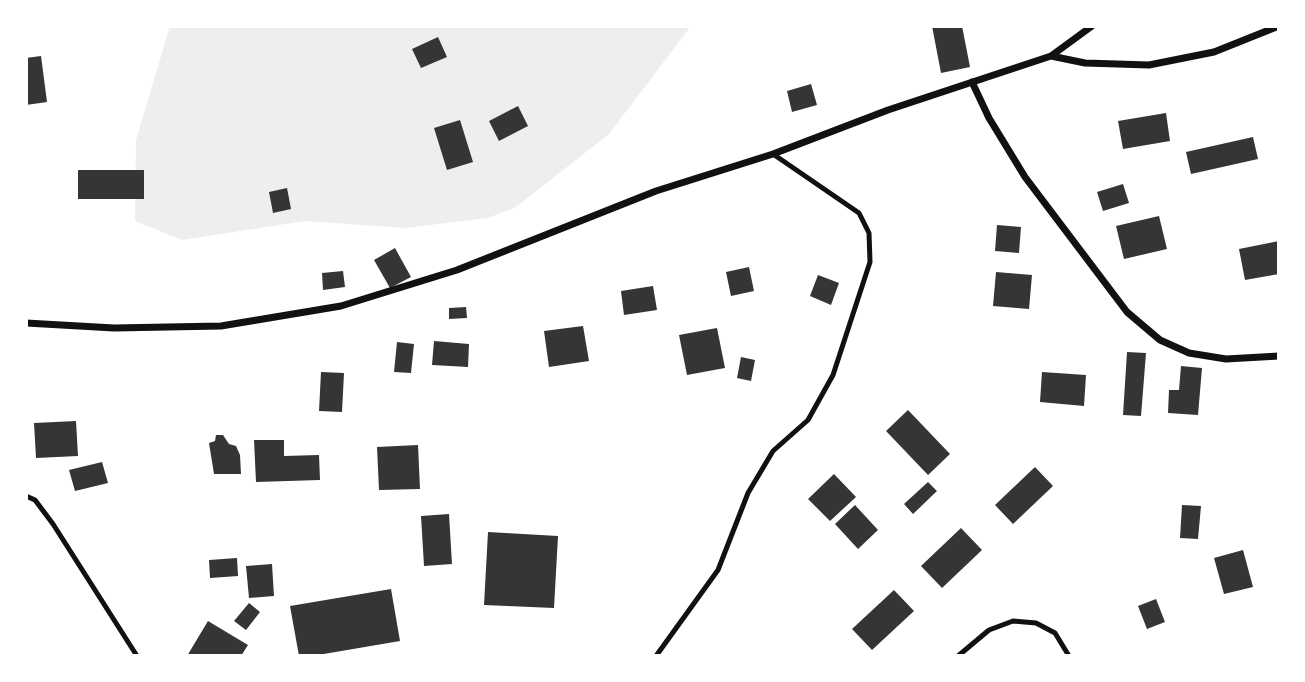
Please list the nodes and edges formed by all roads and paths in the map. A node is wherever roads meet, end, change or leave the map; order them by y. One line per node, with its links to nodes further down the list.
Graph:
1 (1092, 26): 3 (street)
2 (1279, 26): 3 (street)
3 (1051, 56): 4 (street)
4 (972, 82): 5 (street); 7 (street)
5 (773, 154): 6 (street); 10 (lane)
6 (26, 323)
7 (1279, 356)
8 (26, 496): 9 (lane)
9 (137, 656)
10 (656, 656)
11 (958, 656): 12 (lane)
12 (1069, 656)

